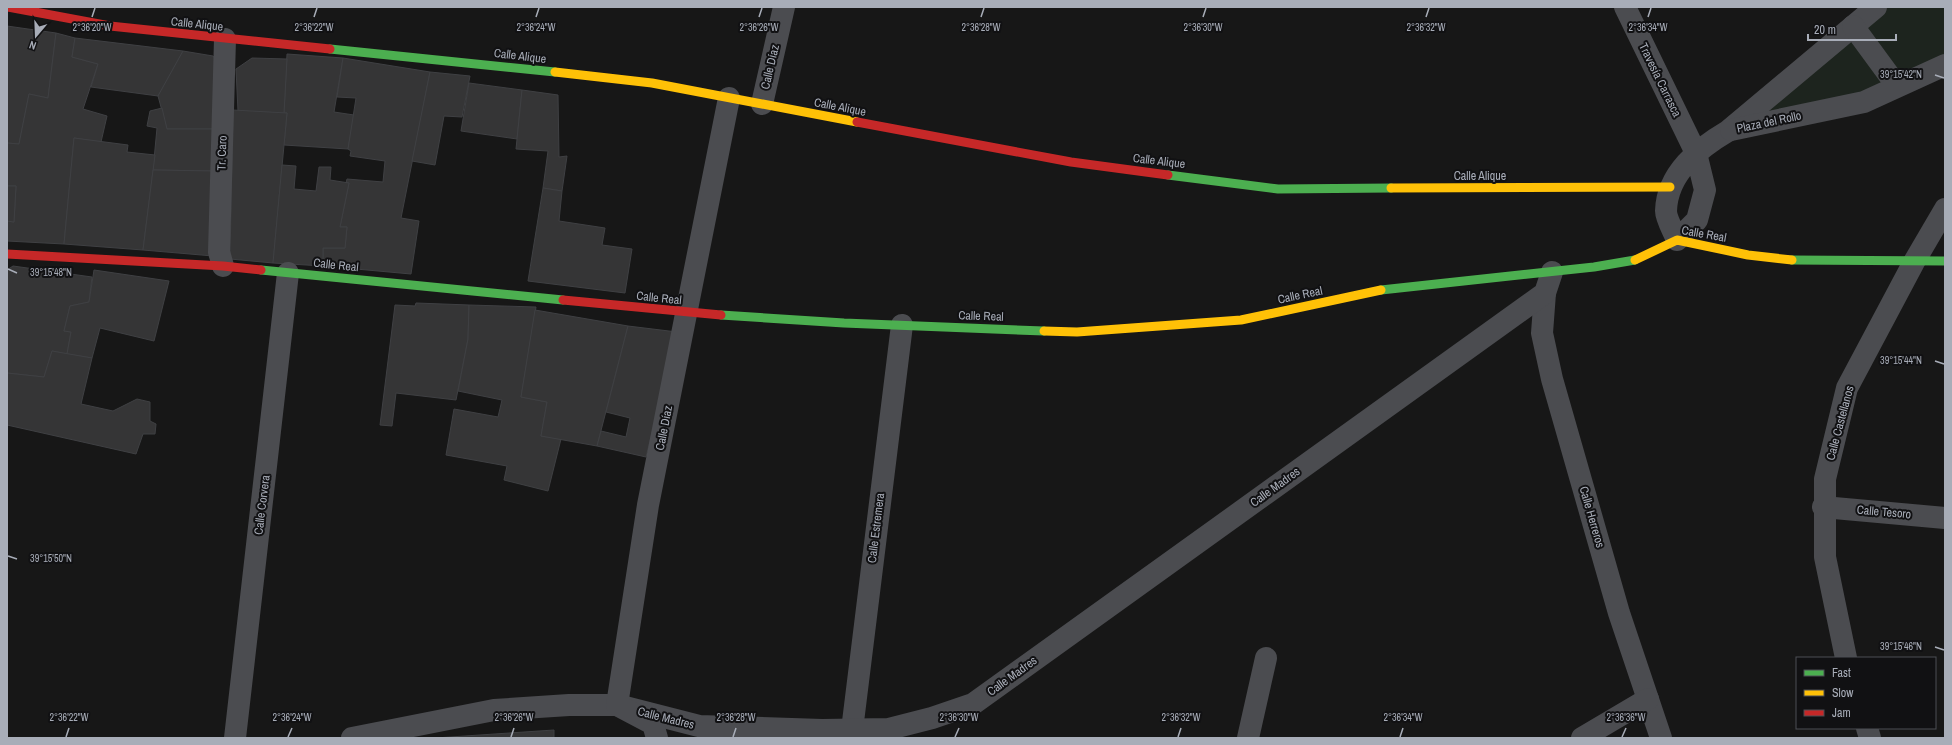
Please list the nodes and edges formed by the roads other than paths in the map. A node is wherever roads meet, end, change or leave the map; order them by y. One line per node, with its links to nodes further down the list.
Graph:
1 (8, 7): 6 (street, Calle Alique)
2 (784, 7): 10 (street, Calle Díaz)
3 (1624, 7): 12 (street, Travesía Carrasca)
4 (1876, 7): 5 (street, Plaza del Rollo)
5 (1853, 26): 8 (street); 11 (street, Plaza del Rollo)
6 (225, 39): 9 (street, Calle Alique); 19 (street, Tr. Caro)
7 (1945, 64): 8 (street, Plaza del Rollo)
8 (1897, 86): 11 (street, Plaza del Rollo)
9 (729, 98): 10 (street, Calle Alique); 23 (street, Calle Díaz)
10 (762, 104): 13 (street, Calle Alique)
11 (1728, 131): 12 (street)
12 (1696, 153): 13 (street); 15 (street, Travesía Carrasca)
13 (1670, 187): 15 (street)
14 (1945, 209): 18 (street, Calle Castellanos)
15 (1677, 240): 18 (street, Calle Real); 20 (street, Calle Real)
16 (7, 254): 19 (street, Calle Real)
17 (1945, 261): 18 (street, Calle Real)
18 (1914, 262): 25 (street, Calle Castellanos)
19 (223, 266): 21 (street, Calle Real)
20 (1552, 272): 22 (street); 24 (street, Calle Real)
21 (288, 273): 23 (street, Calle Real); 32 (street, Calle Corvera)
22 (1545, 293): 29 (street, Calle Herreros); 31 (street, Calle Madres)
23 (687, 313): 24 (street, Calle Real); 30 (street, Calle Díaz)
24 (902, 325): 31 (street, Calle Estremera)
25 (1823, 507): 26 (street, Calle Tesoro); 27 (street, Calle Castellanos)
26 (1945, 518)
27 (1846, 657)
28 (1266, 658): 35 (street)
29 (1648, 699): 36 (street); 37 (street, Calle Herreros)
30 (617, 706): 31 (street, Calle Madres); 33 (street, Calle Madres); 34 (street)
31 (852, 730)
32 (235, 738)
33 (352, 738)
34 (657, 738)
35 (1248, 738)
36 (1582, 738)
37 (1662, 738)

